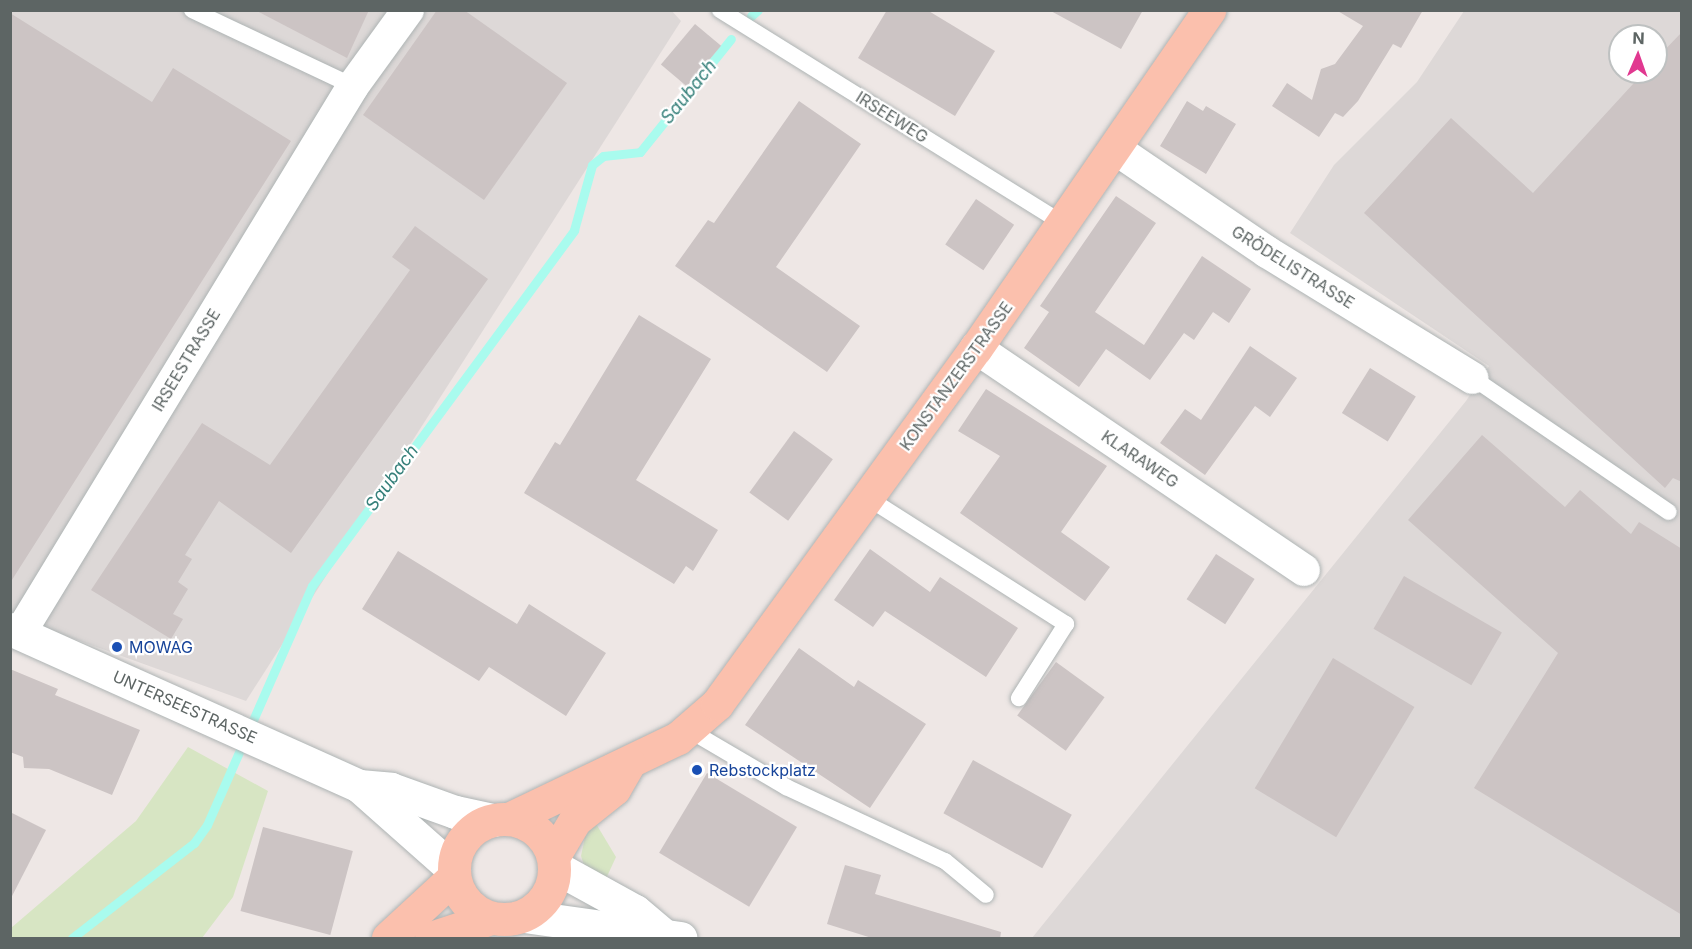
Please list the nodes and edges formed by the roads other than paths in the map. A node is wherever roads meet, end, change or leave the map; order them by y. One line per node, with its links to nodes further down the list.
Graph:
1 (192, 10): 5 (lane)
2 (408, 10): 5 (street, IRSEESTRASSE)
3 (720, 10): 7 (lane, IRSEEWEG)
4 (1209, 10): 6 (main road, KONSTANZERSTRASSE)
5 (352, 86): 13 (street, IRSEESTRASSE)
6 (1117, 150): 7 (main road, KONSTANZERSTRASSE); 9 (street, GRÖDELISTRASSE)
7 (1064, 224): 8 (main road, KONSTANZERSTRASSE)
8 (976, 348): 10 (main road, KONSTANZERSTRASSE); 12 (street, KLARAWEG)
9 (1473, 378): 11 (lane)
10 (868, 498): 14 (lane); 15 (main road, KONSTANZERSTRASSE)
11 (1669, 512)
12 (1304, 570)
13 (15, 631): 17 (street, UNTERSEESTRASSE)
14 (1019, 698)
15 (688, 730): 16 (main road, KONSTANZERSTRASSE); 21 (lane)
16 (629, 763): 18 (main road, KONSTANZERSTRASSE); 19 (main road)
17 (359, 786): 18 (street, UNTERSEESTRASSE); 20 (street, UNTERSEESTRASSE)
18 (501, 819): 19 (main road); 20 (main road)
19 (554, 862): 22 (main road); 24 (street)
20 (454, 874): 23 (main road); 25 (main road)
21 (986, 895)
22 (524, 916): 23 (main road); 24 (street)
23 (491, 918): 26 (main road)
24 (670, 936)
25 (388, 939)
26 (431, 939)

